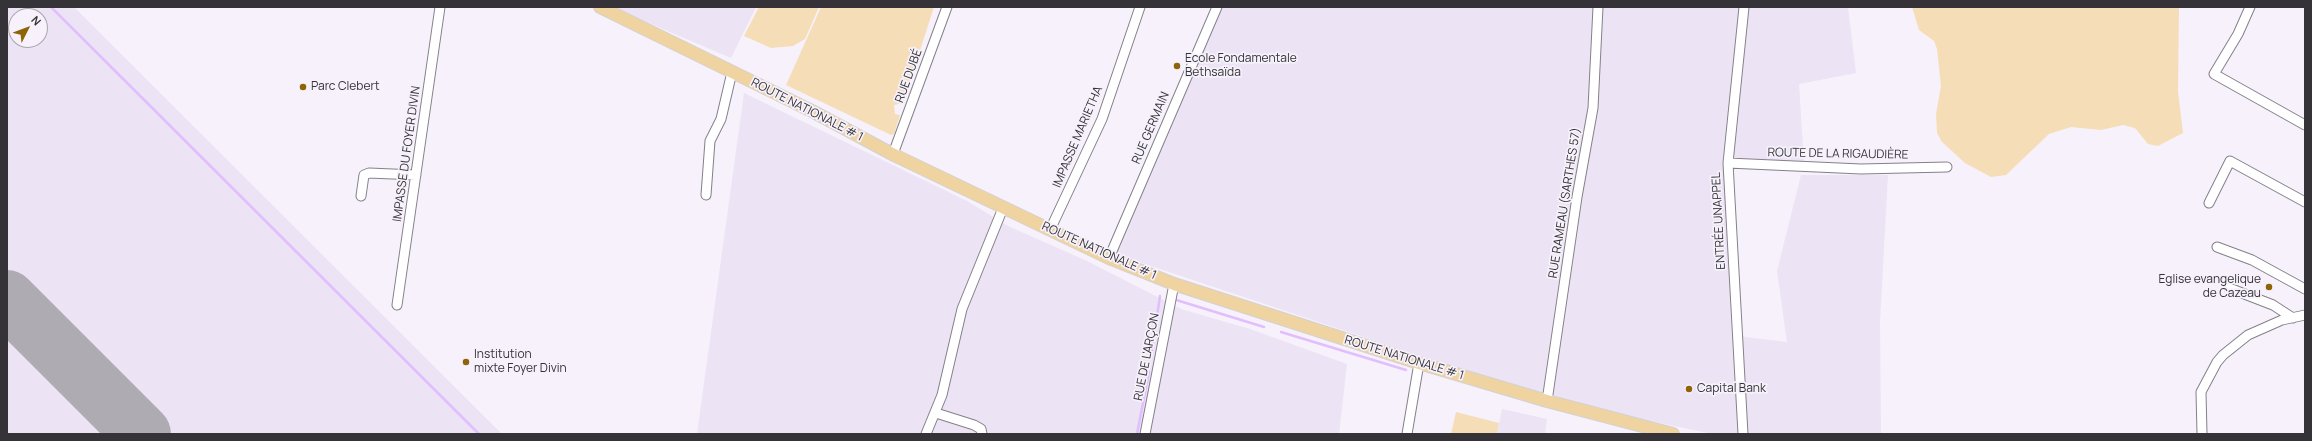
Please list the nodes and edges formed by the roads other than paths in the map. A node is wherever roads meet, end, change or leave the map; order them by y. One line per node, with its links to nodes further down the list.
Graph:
1 (440, 7): 14 (street, IMPASSE DU FOYER DIVIN)
2 (600, 7): 9 (main road, ROUTE NATIONALE # 1)
3 (947, 7): 11 (street, RUE DUBÉ)
4 (1140, 7): 20 (street, IMPASSE MARIETHA)
5 (1217, 7): 22 (street, RUE GERMAIN)
6 (1598, 7): 30 (street, RUE RAMEAU (SARTHES 57))
7 (1744, 7): 12 (street, ENTRÉE UNAPPEL)
8 (2250, 7): 10 (street)
9 (732, 72): 11 (main road, ROUTE NATIONALE # 1); 15 (street)
10 (2305, 125)
11 (893, 154): 19 (main road, ROUTE NATIONALE # 1)
12 (1728, 163): 13 (street, ROUTE DE LA RIGAUDIÈRE); 38 (street, ENTRÉE UNAPPEL)
13 (1947, 167)
14 (416, 175): 16 (street); 26 (street, IMPASSE DU FOYER DIVIN)
15 (706, 195)
16 (361, 196)
17 (2305, 202): 18 (street)
18 (2209, 203)
19 (1003, 208): 20 (main road, ROUTE NATIONALE # 1); 31 (street)
20 (1050, 230): 22 (main road, ROUTE NATIONALE # 1)
21 (2217, 246): 25 (street)
22 (1109, 258): 23 (main road, ROUTE NATIONALE # 1)
23 (1174, 284): 29 (main road, ROUTE NATIONALE # 1); 35 (street, RUE DE L'ARÇON)
24 (2229, 288): 28 (street)
25 (2305, 289)
26 (398, 305)
27 (2305, 315): 28 (street)
28 (2293, 318): 39 (street)
29 (1419, 363): 30 (main road, ROUTE NATIONALE # 1); 36 (street)
30 (1547, 401): 32 (main road, ROUTE NATIONALE # 1)
31 (936, 413): 33 (street); 34 (street)
32 (1650, 432): 37 (main road, ROUTE NATIONALE # 1)
33 (926, 434)
34 (982, 434)
35 (1145, 434)
36 (1407, 434)
37 (1673, 434)
38 (1743, 434)
39 (2202, 434)

